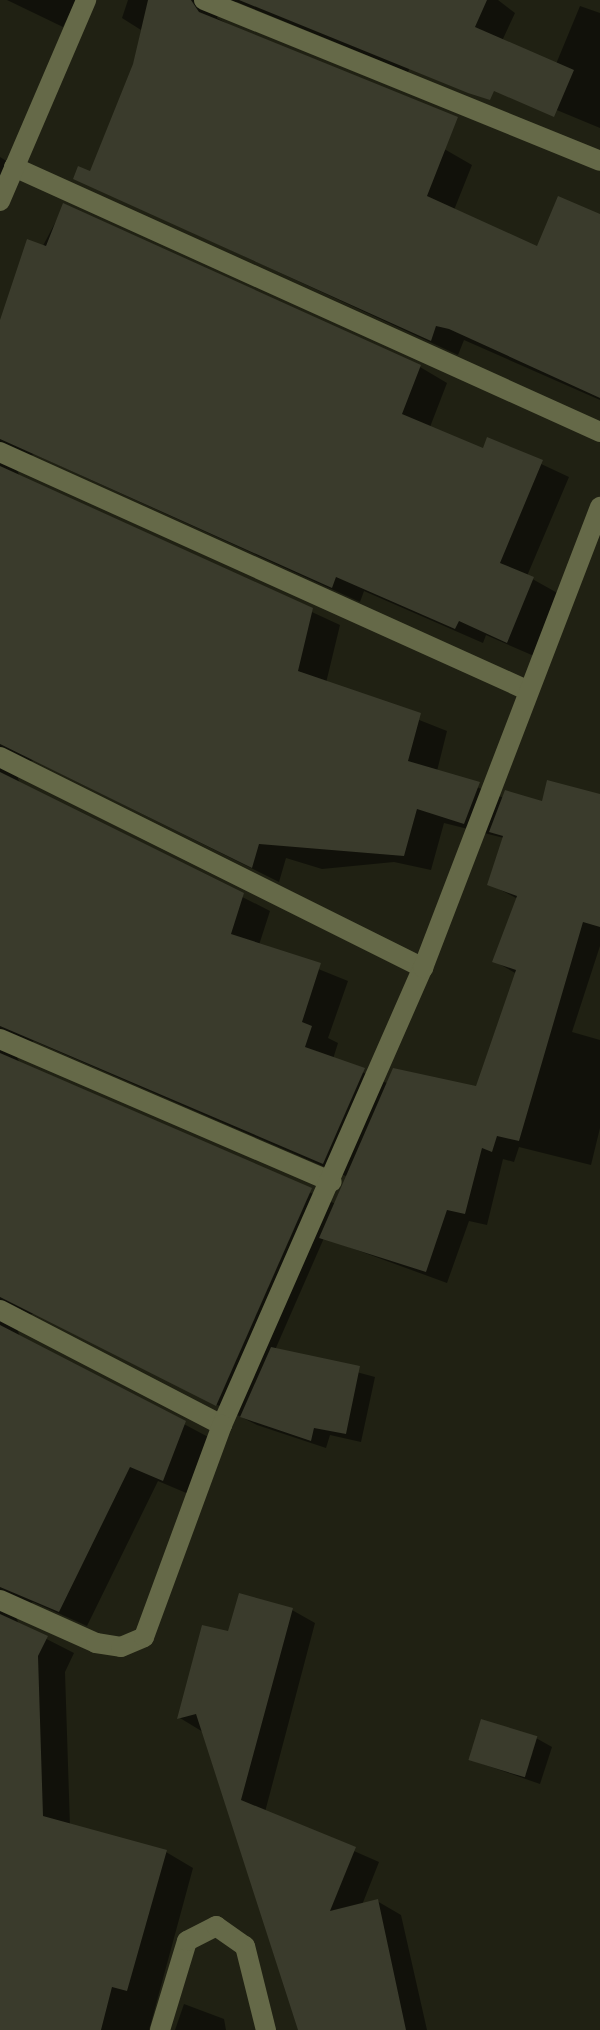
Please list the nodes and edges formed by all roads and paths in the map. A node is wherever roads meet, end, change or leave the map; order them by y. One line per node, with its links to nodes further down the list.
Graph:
1 (86, 0): 4 (street)
2 (204, 0): 3 (street)
3 (600, 161)
4 (14, 167): 5 (street); 6 (street)
5 (0, 201)
6 (600, 432)
7 (0, 452): 9 (street)
8 (600, 507): 9 (street)
9 (529, 691): 11 (street)
10 (0, 757): 11 (street)
11 (423, 968): 13 (street)
12 (0, 1039): 13 (street)
13 (332, 1182): 15 (street)
14 (0, 1310): 15 (street)
15 (222, 1425): 16 (street)
16 (0, 1600)
17 (160, 2030): 18 (street)
18 (266, 2030)

